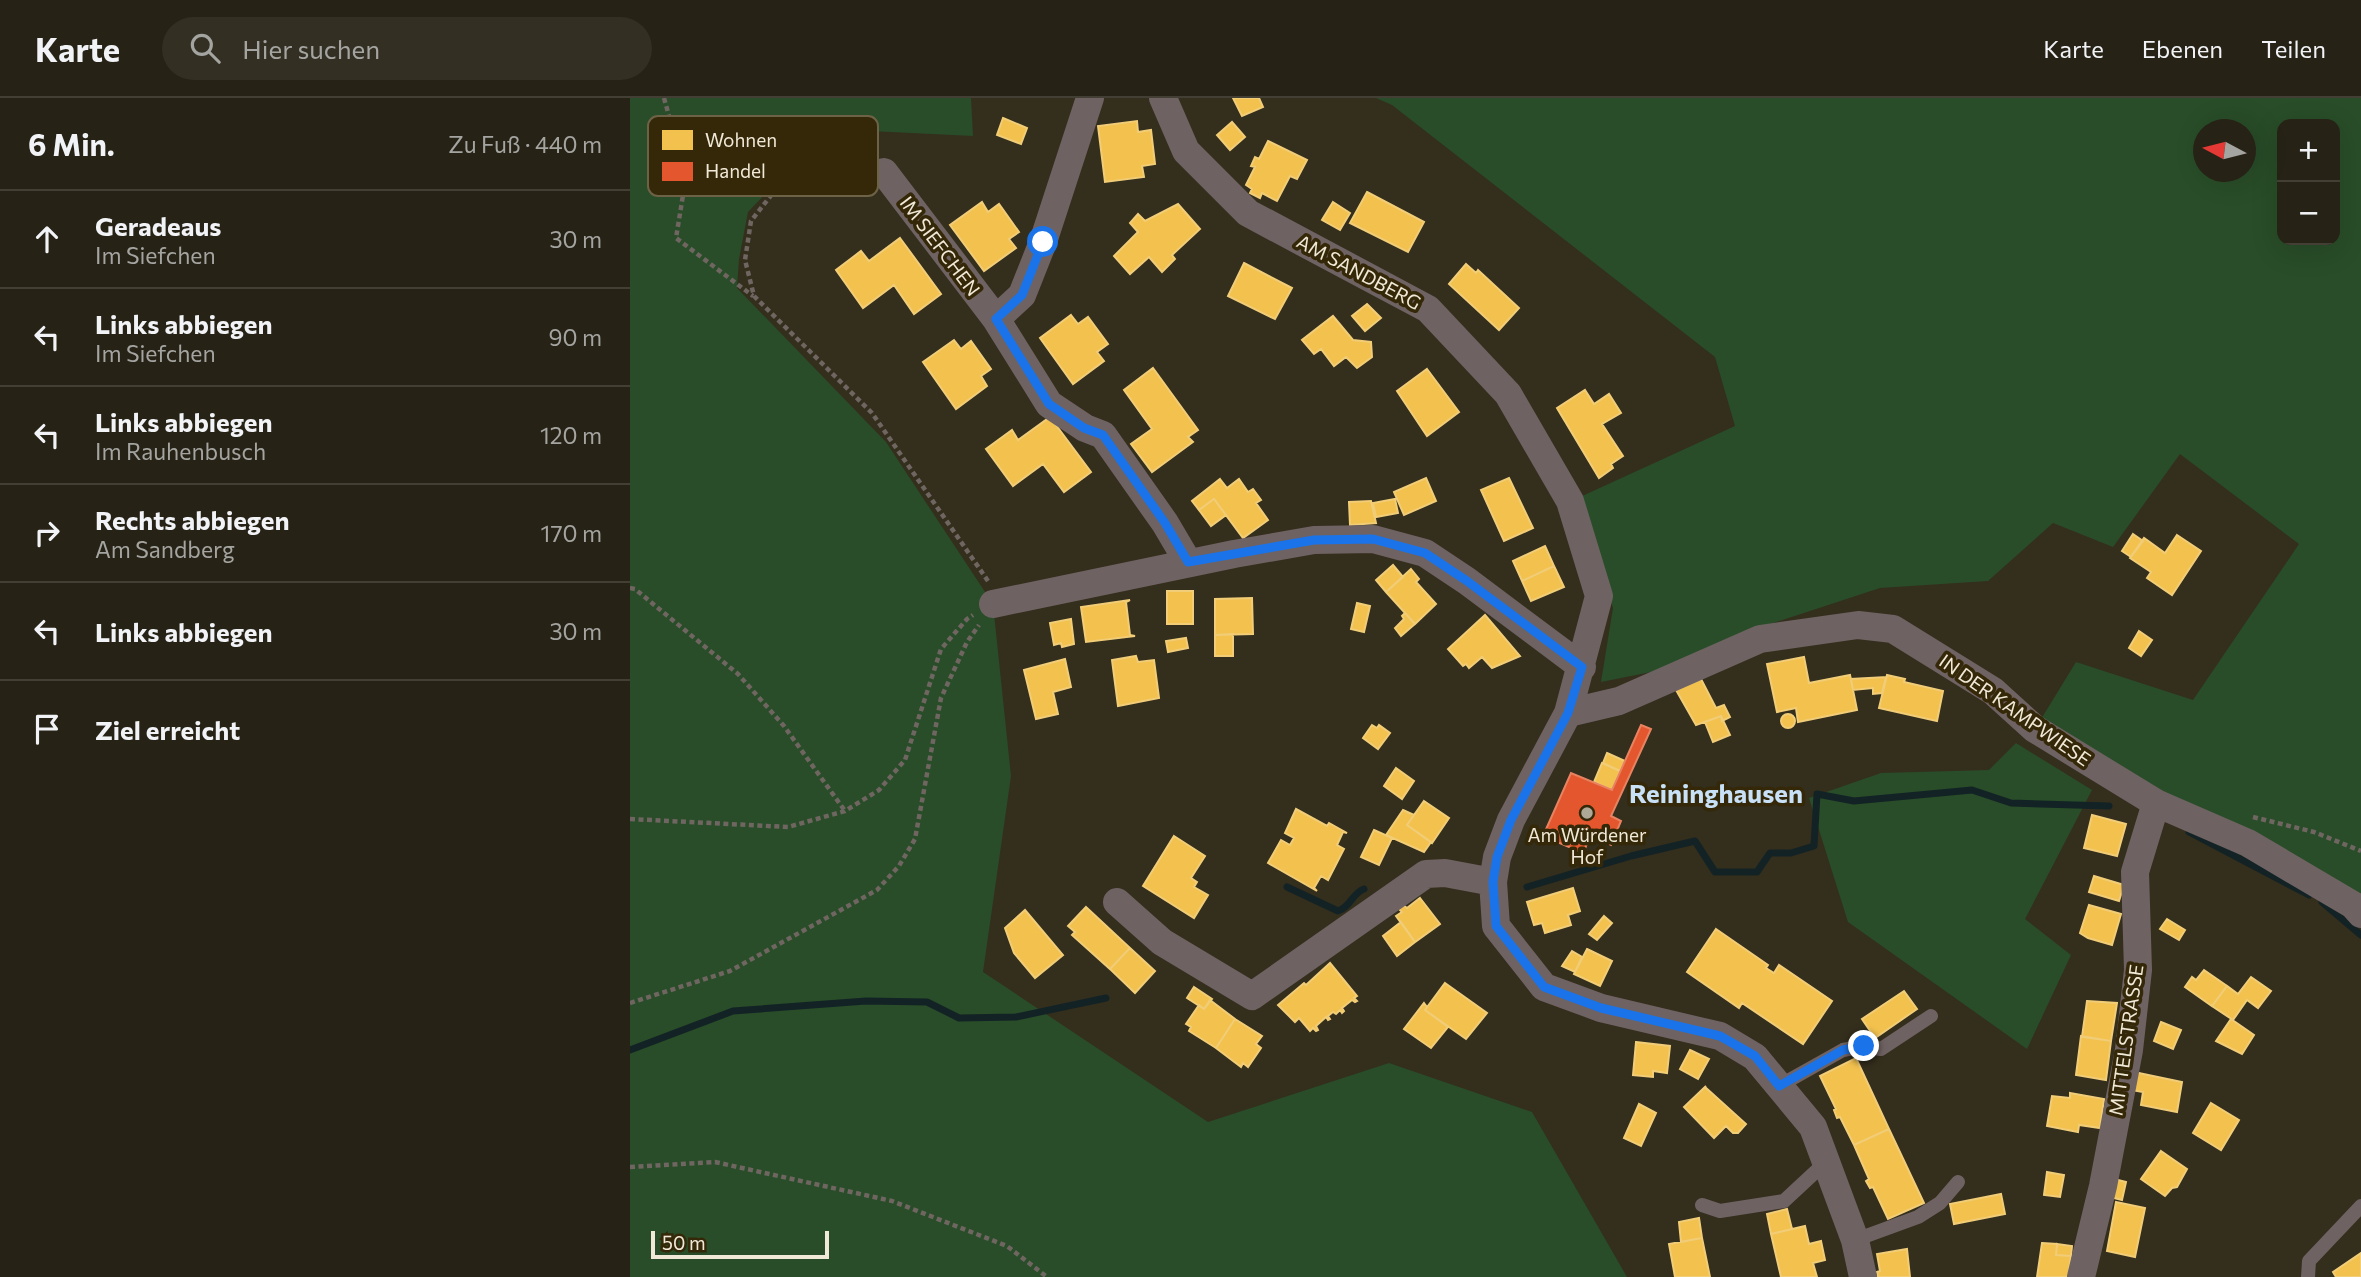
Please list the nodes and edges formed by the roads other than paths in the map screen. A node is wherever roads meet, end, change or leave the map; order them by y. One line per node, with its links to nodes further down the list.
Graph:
1 (1090, 98): 4 (street)
2 (1163, 98): 7 (street, AM SANDBERG)
3 (884, 172): 4 (street, IM SIEFCHEN)
4 (996, 319): 5 (street, IM SIEFCHEN)
5 (1188, 562): 6 (street); 7 (street)
6 (998, 603)
7 (1582, 667): 8 (street, AM SANDBERG)
8 (1568, 713): 9 (street, IN DER KAMPWIESE); 10 (street, AM SANDBERG)
9 (2156, 803): 12 (street, IN DER KAMPWIESE); 21 (street, MITTELSTRASSE)
10 (1493, 882): 11 (street); 14 (street, AM SANDBERG)
11 (1117, 902)
12 (2361, 914)
13 (1931, 1016): 14 (lane)
14 (1779, 1086): 15 (street, AM SANDBERG)
15 (1826, 1163): 17 (lane); 19 (street, AM SANDBERG)
16 (1958, 1182): 19 (lane)
17 (1702, 1205)
18 (2361, 1206): 22 (lane)
19 (1855, 1240): 20 (street, AM SANDBERG)
20 (1863, 1277)
21 (2081, 1277)
22 (2308, 1277)

